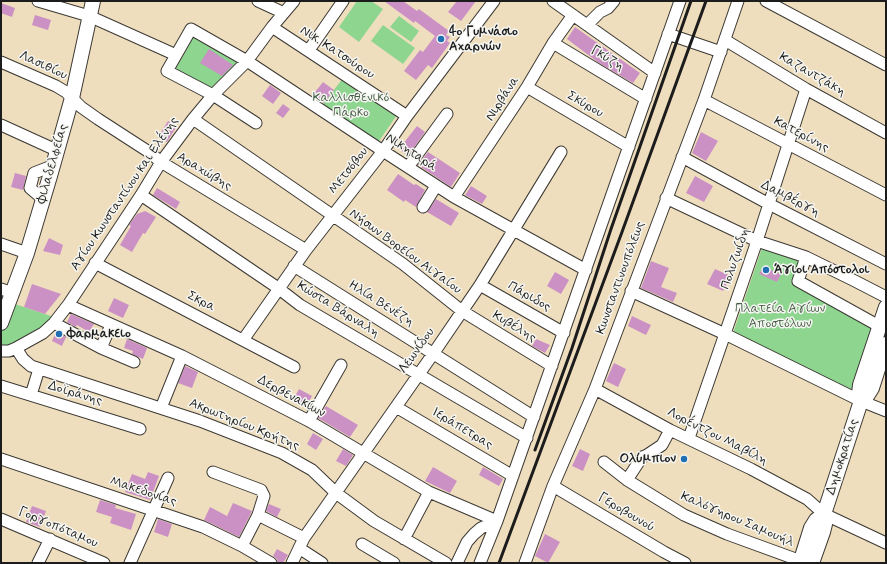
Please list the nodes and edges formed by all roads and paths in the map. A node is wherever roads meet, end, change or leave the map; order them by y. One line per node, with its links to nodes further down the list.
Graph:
1 (38, 1): 14 (street)
2 (93, 1): 14 (main road, Φιλαδελφείας)
3 (258, 1): 12 (street)
4 (294, 1): 12 (street, Αγίου Κωνσταντίνου και Ελένης)
5 (343, 1): 20 (street)
6 (494, 1): 34 (street, Μετσόβου)
7 (553, 1): 13 (street)
8 (614, 1): 15 (street)
9 (680, 1): 17 (street)
10 (738, 1): 18 (street, Κωνσταντινουπόλεως)
11 (766, 1): 25 (street)
12 (284, 13): 16 (street, Αγίου Κωνσταντίνου και Ελένης)
13 (573, 15): 15 (street); 19 (street, Νιρβάνα)
14 (90, 16): 22 (street); 30 (main road, Φιλαδελφείας)
15 (586, 25): 26 (street)
16 (272, 27): 20 (street, Νικ. Κατσούρου); 23 (street, Αγίου Κωνσταντίνου και Ελένης)
17 (668, 34): 21 (street); 26 (street)
18 (725, 40): 21 (street, Κωνσταντινουπόλεως); 28 (street, Καζαντζάκη)
19 (553, 43): 27 (street, Νιρβάνα); 31 (street, Γκύζη)
20 (309, 50): 34 (street, Νικ. Κατσούρου)
21 (720, 52): 32 (street, Κωνσταντινουπόλεως)
22 (176, 55): 23 (street, Νικηταρά); 29 (street, Νικηταρά)
23 (247, 61): 29 (street, Αγίου Κωνσταντίνου και Ελένης); 42 (street, Νικηταρά)
24 (1, 62): 30 (street, Λασιθίου)
25 (886, 65)
26 (655, 73): 31 (street)
27 (527, 88): 40 (street, Σκύρου); 50 (street, Νιρβάνα)
28 (806, 89): 38 (street, Καζαντζάκη); 39 (street, Πολυζωίδη)
29 (213, 95): 35 (street, Αγίου Κωνσταντίνου και Ελένης); 36 (street)
30 (72, 98): 41 (main road, Φιλαδελφείας); 45 (street, Αραχώβης)
31 (646, 99): 40 (street)
32 (704, 100): 39 (street, Κατερίνης); 44 (street, Κωνσταντινουπόλεως)
33 (447, 114): 46 (street)
34 (407, 116): 42 (street, Μετσόβου)
35 (193, 119): 45 (street, Αγίου Κωνσταντίνου και Ελένης); 54 (street, Νήσων Βορείου Αιγαίου)
36 (256, 123)
37 (1, 124): 41 (street)
38 (886, 133)
39 (788, 144): 49 (street, Κατερίνης); 52 (street, Πολυζωίδη)
40 (629, 147): 64 (street)
41 (56, 150): 59 (main road, Φιλαδελφείας)
42 (382, 151): 46 (street, Νικηταρά); 54 (street, Μετσόβου)
43 (561, 152): 55 (street, Λεωνίδου)
44 (682, 157): 51 (street, Κωνσταντινουπόλεως); 52 (street, Δαμβέργη)
45 (161, 162): 48 (street, Αγίου Κωνσταντίνου και Ελένης); 58 (street, Αραχώβης)
46 (408, 167): 47 (street, Νικηταρά)
47 (436, 186): 50 (street, Νικηταρά); 53 (street)
48 (141, 195): 61 (street, Αγίου Κωνσταντίνου και Ελένης); 66 (street, Κώστα Βάρναλη)
49 (886, 195)
50 (454, 197): 55 (street, Νικηταρά)
51 (666, 198): 56 (street); 68 (street, Κωνσταντινουπόλεως)
52 (769, 204): 56 (street, Πολυζωίδη); 62 (street, Δαμβέργη)
53 (423, 207)
54 (332, 215): 58 (street, Μετσόβου); 72 (street, Νήσων Βορείου Αιγαίου)
55 (514, 231): 64 (street, Νικηταρά); 65 (street, Λεωνίδου)
56 (757, 240): 60 (street); 78 (street, Πολυζωίδη)
57 (1, 244): 59 (street)
58 (306, 250): 63 (street, Μετσόβου)
59 (27, 253): 67 (main road, Φιλαδελφείας)
60 (806, 257): 69 (street); 76 (street)
61 (95, 263): 70 (street, Αγίου Κωνσταντίνου και Ελένης); 79 (street, Σκρα)
62 (886, 264)
63 (294, 266): 66 (street, Μετσόβου); 84 (street, Ηλία Βενέζη)
64 (586, 270): 77 (street)
65 (480, 285): 72 (street, Λεωνίδου); 77 (street, Πάριδος)
66 (278, 288): 79 (street, Μετσόβου); 91 (street, Κώστα Βάρναλη)
67 (7, 291): 73 (main road, Φιλαδελφείας)
68 (631, 291): 78 (street); 93 (street, Κωνσταντινουπόλεως)
69 (886, 297)
70 (68, 305): 74 (street, Αγίου Κωνσταντίνου και Ελένης); 75 (street, Δερβενακίων)
71 (886, 307): 76 (main road, Δημοκρατίας)
72 (462, 311): 84 (street, Λεωνίδου); 88 (street, Κυβέλης)
73 (1, 323)
74 (54, 323): 81 (street, Αγίου Κωνσταντίνου και Ελένης); 82 (street)
75 (112, 325): 82 (street); 85 (street, Δερβενακίων)
76 (880, 326): 95 (main road, Δημοκρατίας)
77 (564, 333): 88 (street)
78 (725, 334): 95 (street); 104 (street, Πολυζωίδη)
79 (243, 340): 89 (street, Σκρα)
80 (886, 344): 95 (main road, Δημοκρατίας)
81 (16, 348): 83 (street, Αγίου Κωνσταντίνου και Ελένης); 90 (street, Ακρωτηρίου Κρήτης)
82 (101, 348): 86 (street)
83 (1, 350)
84 (433, 354): 91 (street, Λεωνίδου); 99 (street, Ηλία Βενέζη)
85 (182, 356): 97 (street); 100 (street, Δερβενακίων)
86 (134, 362)
87 (341, 365): 100 (street)
88 (552, 366): 99 (street)
89 (294, 367)
90 (39, 368): 94 (street); 97 (street, Ακρωτηρίου Κρήτης)
91 (419, 374): 96 (street, Λεωνίδου); 103 (street, Κώστα Βάρναλη)
92 (1, 386): 94 (street, Δοϊράνης)
93 (595, 389): 102 (street, Λορέντζου Μαβίλη); 112 (street, Κωνσταντινουπόλεως)
94 (31, 395): 101 (street, Δοϊράνης)
95 (861, 401): 98 (street); 116 (main road, Δημοκρατίας)
96 (396, 406): 105 (street, Λεωνίδου); 109 (street, Ιεράπετρας)
97 (161, 408): 114 (street, Ακρωτηρίου Κρήτης)
98 (886, 411)
99 (534, 417): 103 (street)
100 (309, 421): 105 (street, Δερβενακίων)
101 (140, 429)
102 (670, 430): 104 (street, Λορέντζου Μαβίλη); 111 (street)
103 (527, 438): 109 (street)
104 (689, 438): 116 (street, Λορέντζου Μαβίλη)
105 (364, 454): 113 (street, Δερβενακίων); 114 (street, Λεωνίδου)
106 (1, 459): 115 (street, Μακεδονίας)
107 (604, 462): 111 (street, Καλόγηρου Σαμουήλ)
108 (213, 472): 117 (street)
109 (513, 476): 119 (street)
110 (168, 478): 115 (street)
111 (627, 480): 128 (street, Καλόγηρου Σαμουήλ)
112 (553, 486): 127 (street, Κωνσταντινουπόλεως); 139 (street, Γεροβουνού)
113 (429, 492): 119 (street, Δερβενακίων); 122 (street)
114 (336, 493): 120 (street, Λεωνίδου); 122 (street, Ακρωτηρίου Κρήτης)
115 (153, 510): 125 (street, Μακεδονίας); 131 (street)
116 (824, 514): 123 (street, Λορέντζου Μαβίλη); 128 (main road, Δημοκρατίας)
117 (258, 515): 120 (street); 125 (street)
118 (1, 518): 121 (street, Γοργοπόταμου)
119 (498, 521): 137 (street); 138 (street)
120 (304, 538): 126 (street, Λεωνίδου)
121 (50, 539): 129 (street); 130 (street, Γοργοπόταμου)
122 (404, 539): 136 (street, Ακρωτηρίου Κρήτης)
123 (886, 543)
124 (362, 544): 135 (street)
125 (242, 546): 132 (street, Μακεδονίας)
126 (299, 548): 133 (street, Λεωνίδου); 134 (street)
127 (528, 562)
128 (804, 562)
129 (38, 563)
130 (104, 563)
131 (130, 563)
132 (271, 563)
133 (292, 563)
134 (322, 563)
135 (394, 563)
136 (446, 563)
137 (458, 563)
138 (480, 563)
139 (685, 563)

